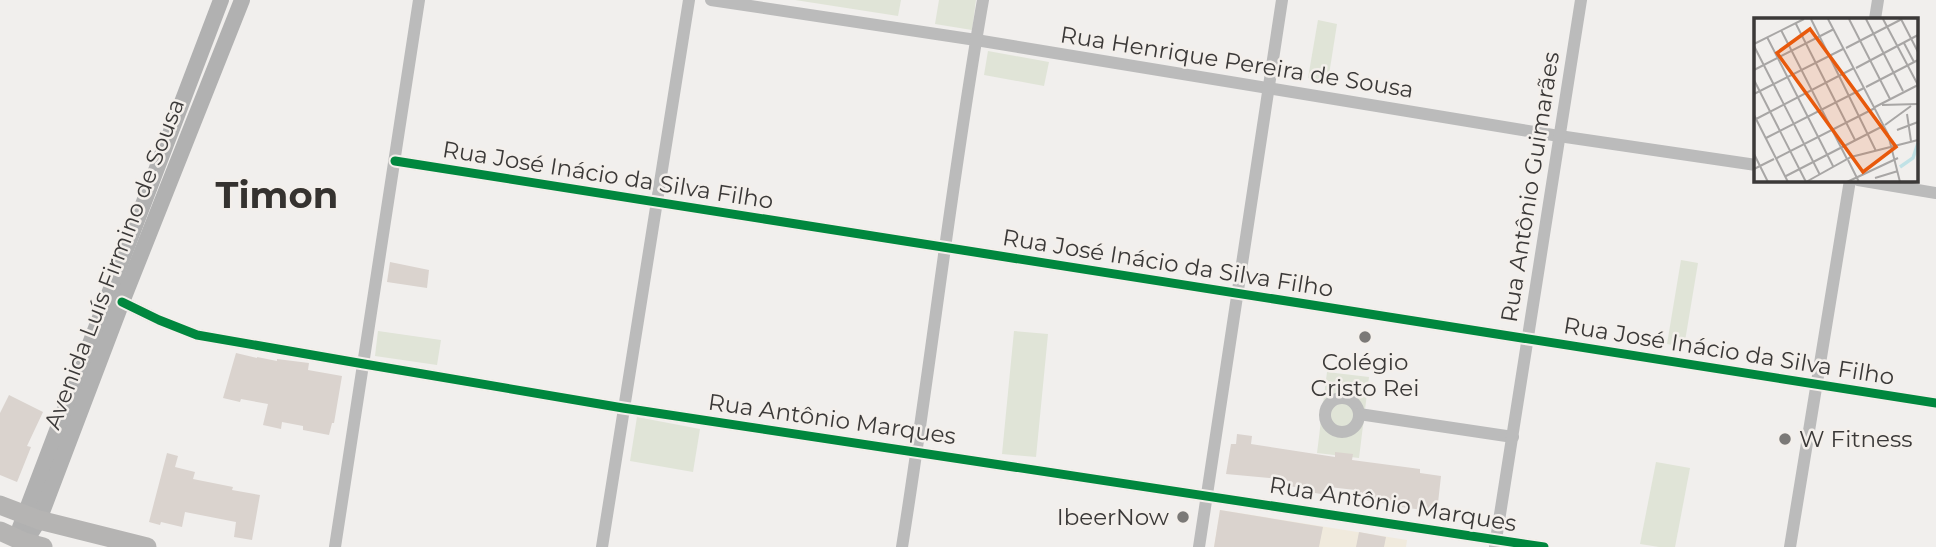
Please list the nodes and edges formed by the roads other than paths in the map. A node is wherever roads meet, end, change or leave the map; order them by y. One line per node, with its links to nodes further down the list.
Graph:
1 (221, 0): 12 (main road, Avenida Luís Firmino de Sousa)
2 (242, 0): 13 (main road, Avenida Luís Firmino de Sousa)
3 (419, 0): 16 (street)
4 (688, 0): 22 (street)
5 (711, 0): 11 (street, Rua Henrique Pereira de Sousa)
6 (983, 0): 11 (street)
7 (1282, 0): 14 (street)
8 (1581, 0): 15 (street, Rua Antônio Guimarães)
9 (1878, 0): 10 (street)
10 (1875, 18)
11 (976, 40): 14 (street, Rua Henrique Pereira de Sousa); 24 (street)
12 (198, 60): 13 (main road); 21 (main road, Avenida Luís Firmino de Sousa)
13 (216, 66): 23 (main road, Avenida Luís Firmino de Sousa)
14 (1268, 89): 15 (street, Rua Henrique Pereira de Sousa); 25 (street)
15 (1559, 136): 17 (street, Rua Henrique Pereira de Sousa); 27 (street, Rua Antônio Guimarães)
16 (395, 161): 22 (street, Rua José Inácio da Silva Filho); 28 (street)
17 (1754, 165)
18 (1850, 182): 29 (street)
19 (1870, 182): 20 (street)
20 (1936, 193)
21 (144, 199): 23 (main road); 37 (main road, Avenida Luís Firmino de Sousa)
22 (656, 201): 24 (street, Rua José Inácio da Silva Filho); 31 (street)
23 (160, 206): 26 (main road, Avenida Luís Firmino de Sousa)
24 (944, 246): 25 (street, Rua José Inácio da Silva Filho); 34 (street)
25 (1237, 293): 27 (street, Rua José Inácio da Silva Filho); 35 (street)
26 (122, 302): 28 (street, Rua Antônio Marques); 37 (main road, Avenida Luís Firmino de Sousa)
27 (1528, 339): 29 (street, Rua José Inácio da Silva Filho); 33 (street, Rua Antônio Guimarães)
28 (364, 364): 31 (street, Rua Antônio Marques); 41 (street)
29 (1817, 384): 30 (street, Rua José Inácio da Silva Filho); 46 (street)
30 (1936, 403)
31 (623, 408): 34 (street, Rua Antônio Marques); 42 (street)
32 (1359, 415): 33 (street)
33 (1513, 437): 39 (street, Rua Antônio Guimarães)
34 (917, 451): 35 (street, Rua Antônio Marques); 43 (street)
35 (1206, 495): 39 (street, Rua Antônio Marques); 44 (street)
36 (0, 505): 37 (main road)
37 (32, 518): 38 (main road, Avenida Luís Firmino de Sousa); 40 (main road)
38 (21, 541)
39 (1496, 543): 45 (street, Rua Antônio Marques)
40 (147, 547)
41 (335, 547)
42 (602, 547)
43 (902, 547)
44 (1199, 547)
45 (1544, 547)
46 (1790, 547)

